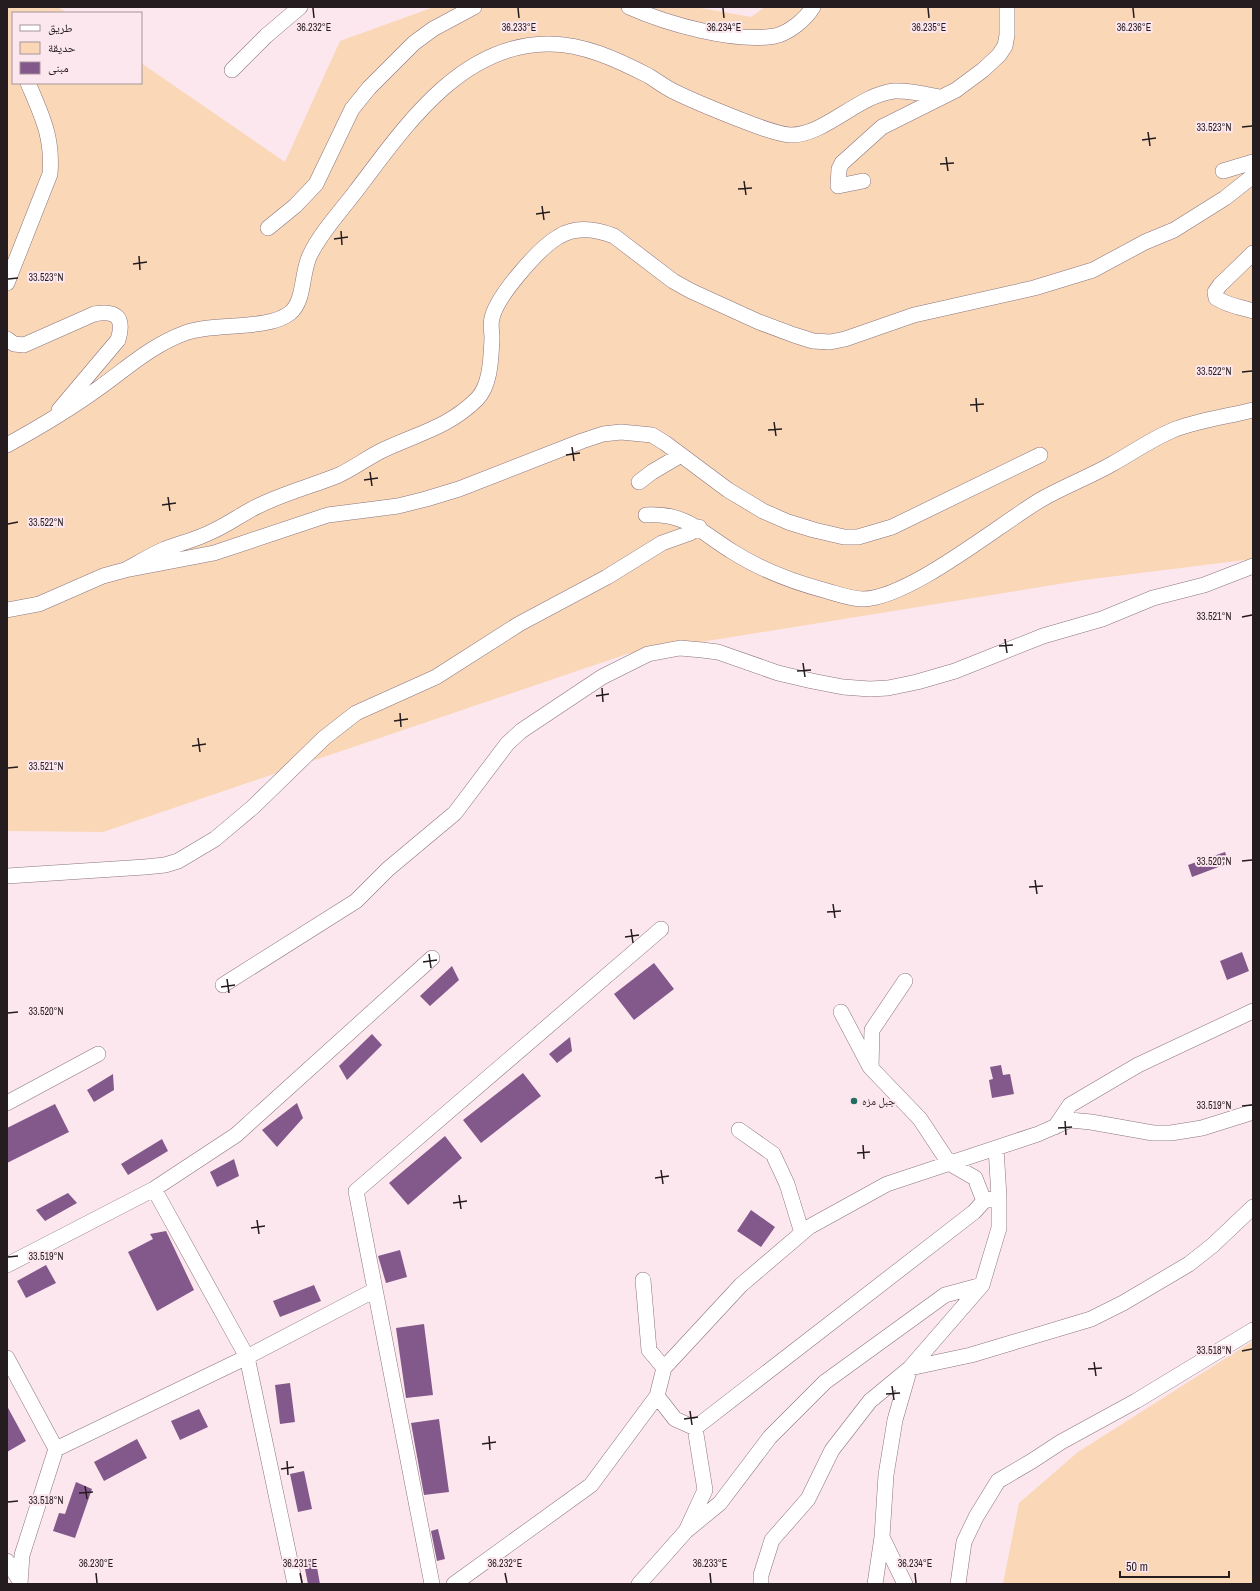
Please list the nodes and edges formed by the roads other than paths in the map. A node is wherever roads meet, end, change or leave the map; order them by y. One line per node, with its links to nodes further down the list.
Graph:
1 (300, 7): 6 (street)
2 (474, 7): 13 (street)
3 (629, 7): 4 (street)
4 (813, 7)
5 (1007, 7): 8 (street)
6 (232, 70)
7 (28, 84): 15 (street)
8 (939, 96): 12 (street); 19 (street)
9 (1253, 162): 10 (street)
10 (1223, 171)
11 (1253, 176): 27 (street)
12 (863, 181)
13 (268, 228)
14 (1253, 253): 16 (street)
15 (7, 283)
16 (1253, 311)
17 (7, 339): 19 (street)
18 (1253, 410): 25 (street)
19 (54, 417): 20 (street)
20 (7, 445)
21 (681, 455): 22 (street); 23 (street); 27 (street)
22 (1040, 455)
23 (639, 482)
24 (646, 515): 25 (street)
25 (699, 528): 29 (street)
26 (1253, 566): 33 (street)
27 (125, 570): 28 (street)
28 (7, 610)
29 (7, 876)
30 (661, 929): 52 (street)
31 (432, 958): 44 (street)
32 (905, 981): 37 (street)
33 (223, 985)
34 (1253, 1011): 40 (street)
35 (841, 1012): 37 (street)
36 (98, 1054): 38 (street)
37 (871, 1068): 43 (street)
38 (7, 1103)
39 (1253, 1112): 40 (street)
40 (1055, 1127): 42 (street)
41 (739, 1130): 48 (street)
42 (996, 1148): 43 (street); 45 (street)
43 (950, 1163): 46 (street); 48 (street)
44 (154, 1189): 49 (street); 55 (street)
45 (999, 1197): 46 (street); 51 (street)
46 (984, 1201): 59 (street)
47 (1253, 1207): 57 (street)
48 (802, 1233): 56 (street)
49 (7, 1265)
50 (643, 1280): 56 (street)
51 (982, 1285): 57 (street); 61 (street)
52 (375, 1290): 55 (street); 66 (street)
53 (1253, 1330): 72 (street)
54 (7, 1358): 60 (street)
55 (247, 1358): 60 (street); 65 (street)
56 (664, 1368): 58 (street)
57 (910, 1368): 62 (street); 69 (street)
58 (657, 1396): 59 (street); 67 (street)
59 (695, 1428): 61 (street)
60 (56, 1449): 64 (street)
61 (686, 1531): 68 (street)
62 (882, 1537): 70 (street); 71 (street)
63 (7, 1561): 64 (street)
64 (20, 1583)
65 (295, 1584)
66 (432, 1584)
67 (454, 1584)
68 (640, 1584)
69 (761, 1584)
70 (875, 1584)
71 (905, 1584)
72 (958, 1584)

